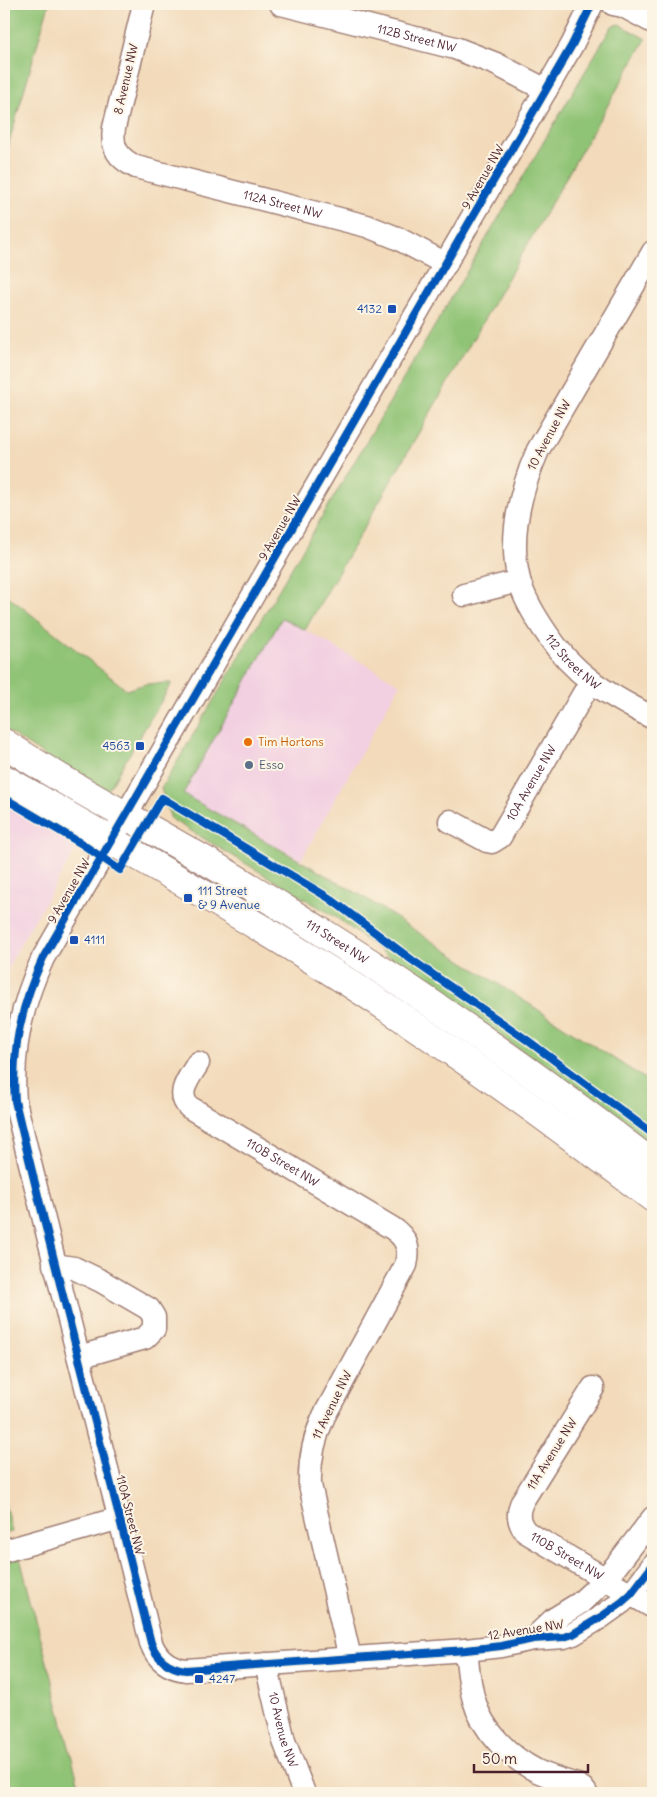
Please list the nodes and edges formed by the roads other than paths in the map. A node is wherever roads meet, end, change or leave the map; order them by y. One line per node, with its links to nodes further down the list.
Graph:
1 (144, 4): 7 (street, 8 Avenue NW)
2 (282, 4): 6 (street, 112B Street NW)
3 (592, 4): 6 (street, 9 Avenue NW)
4 (613, 4): 5 (street)
5 (653, 22)
6 (546, 90): 9 (street, 9 Avenue NW)
7 (117, 153): 9 (street, 112A Street NW)
8 (653, 252): 10 (street, 10 Avenue NW)
9 (446, 264): 16 (street, 9 Avenue NW)
10 (520, 581): 11 (street); 12 (street, 112 Street NW)
11 (464, 595)
12 (591, 681): 13 (street, 112 Street NW); 17 (street, 10A Avenue NW)
13 (653, 718)
14 (4, 743): 16 (main road, 111 Street NW)
15 (4, 779): 18 (main road)
16 (125, 816): 18 (street, 9 Avenue NW); 21 (main road, 111 Street NW)
17 (450, 821)
18 (111, 840): 20 (street, 9 Avenue NW); 22 (main road)
19 (198, 1063): 23 (street, 110B Street NW)
20 (9, 1074): 24 (street, 110A Street NW)
21 (653, 1164)
22 (653, 1198)
23 (408, 1252): 36 (street, 11 Avenue NW)
24 (54, 1265): 25 (street, 110A Street NW); 25 (street)
25 (79, 1357): 27 (street, 110A Street NW)
26 (593, 1388): 29 (street, 11A Avenue NW)
27 (120, 1518): 30 (street); 37 (street, 110A Street NW)
28 (653, 1518): 32 (street, 12 Avenue NW)
29 (520, 1522): 32 (street, 110B Street NW)
30 (4, 1551)
31 (653, 1565): 32 (street, 12 Avenue NW)
32 (617, 1586): 33 (street, 110B Street NW); 34 (street, 12 Avenue NW); 34 (street, 12 Avenue NW)
33 (653, 1607)
34 (533, 1639): 35 (street, 12 Avenue NW)
35 (466, 1650): 36 (street, 110A Street NW); 38 (street)
36 (350, 1658): 37 (street, 110A Street NW)
37 (266, 1664): 39 (street, 10 Avenue NW)
38 (560, 1787): 40 (street)
39 (304, 1793)
40 (586, 1793)

